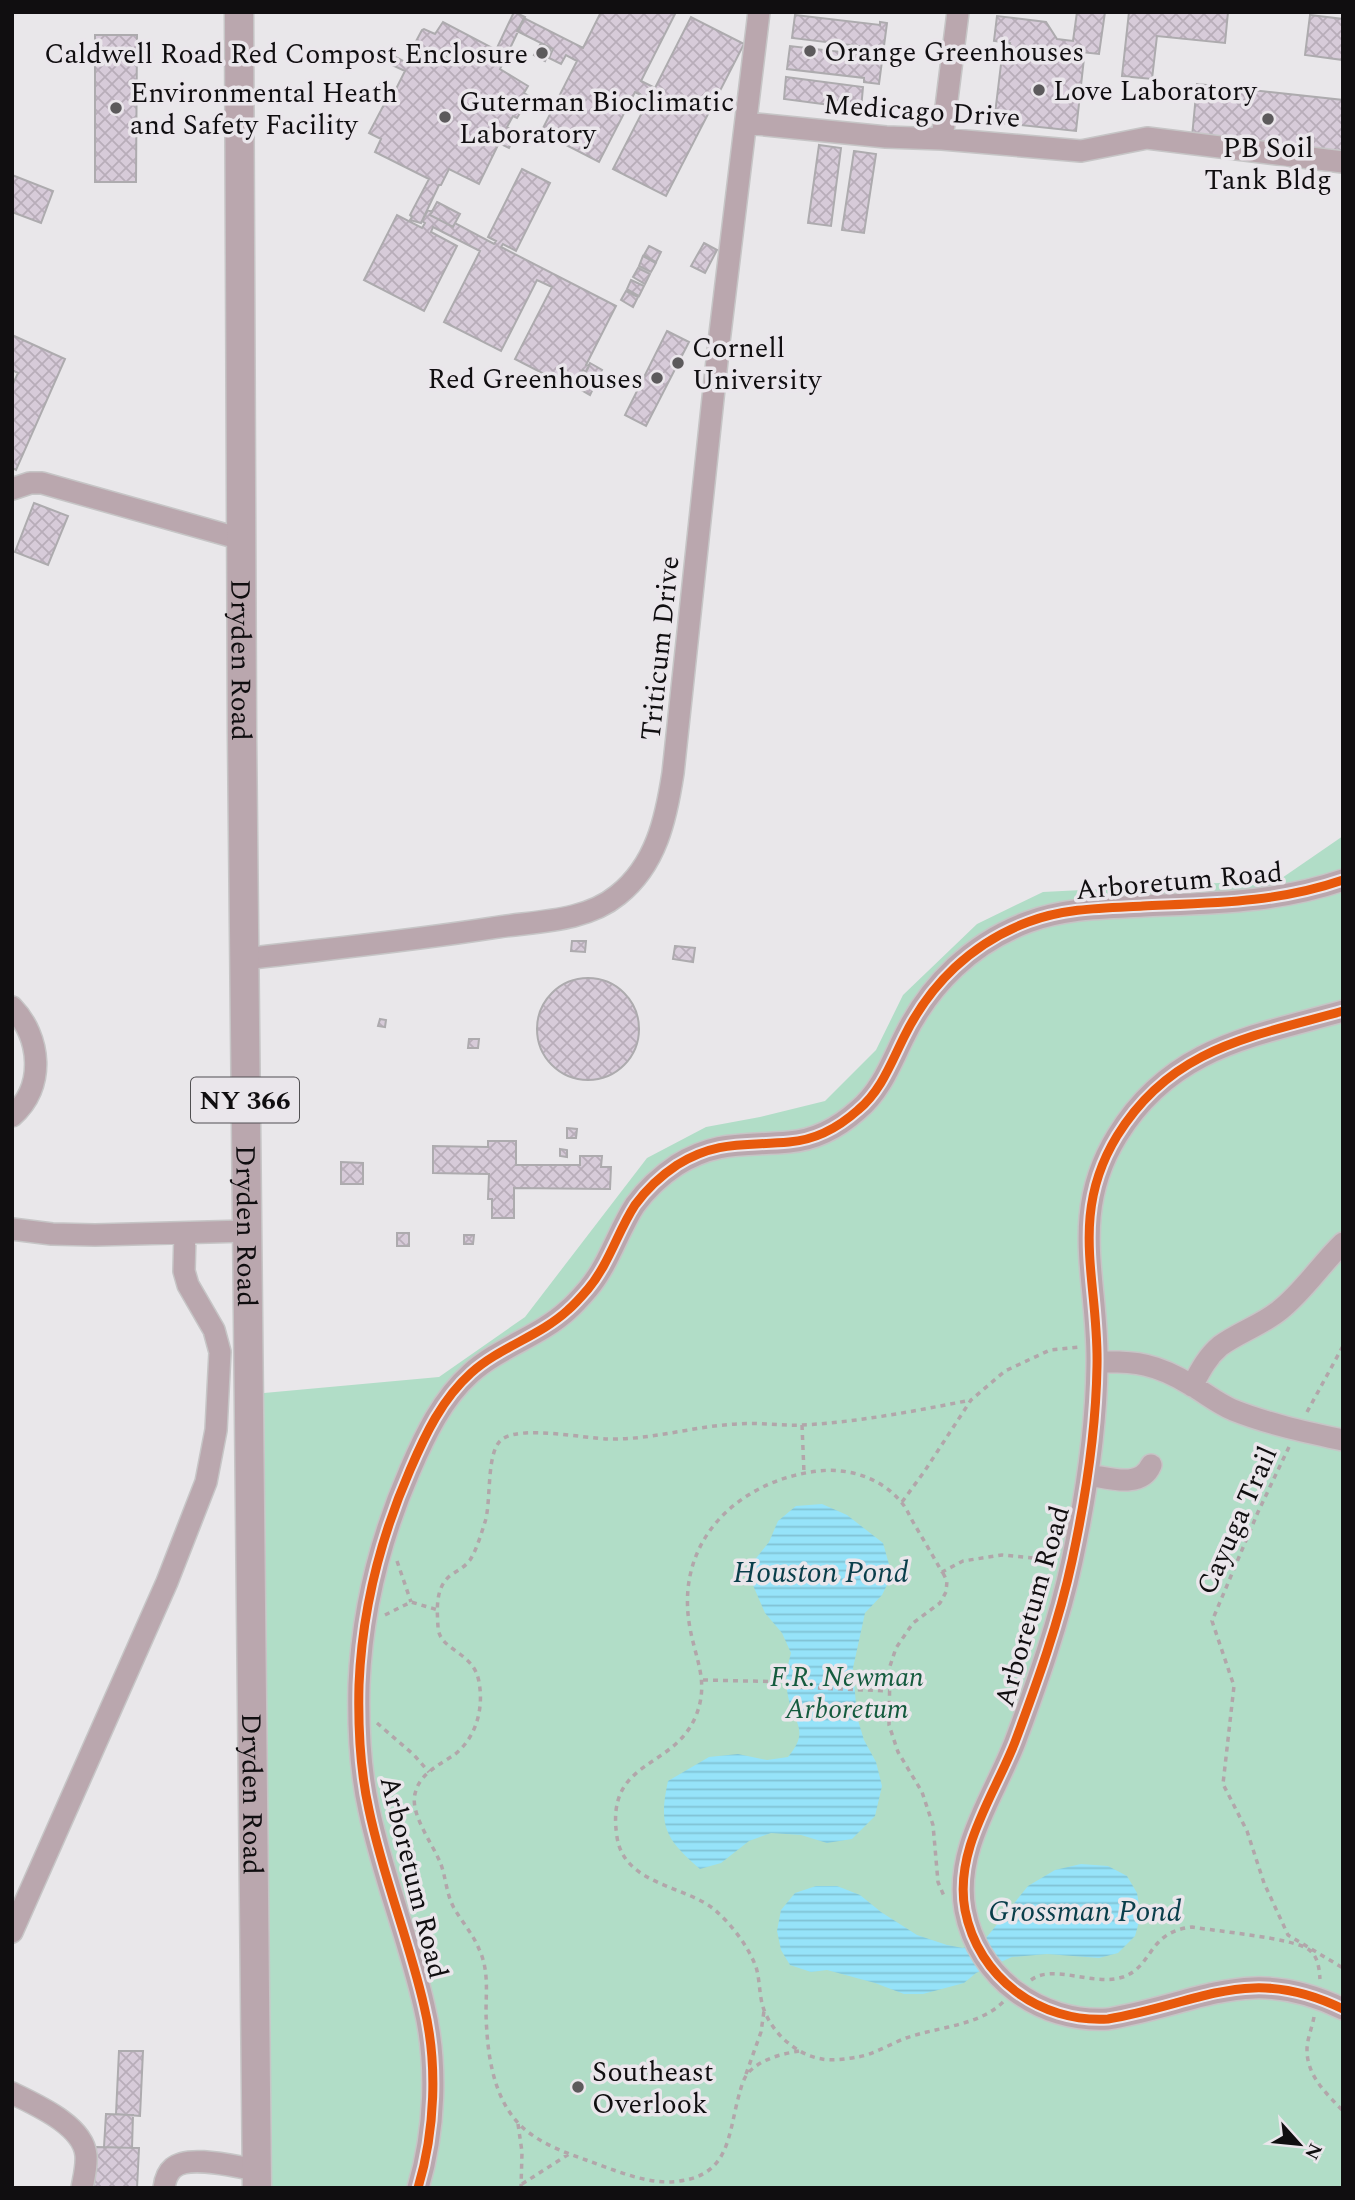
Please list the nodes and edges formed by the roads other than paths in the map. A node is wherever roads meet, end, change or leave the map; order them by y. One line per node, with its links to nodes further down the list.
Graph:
1 (239, 12): 8 (main road, Dryden Road / NY 366)
2 (759, 12): 4 (street, Triticum Drive)
3 (958, 12): 5 (street)
4 (746, 123): 5 (street, Medicago Drive); 10 (street, Triticum Drive)
5 (942, 139): 6 (street, Medicago Drive)
6 (1343, 162)
7 (12, 489): 8 (street)
8 (241, 539): 10 (main road, Dryden Road / NY 366)
9 (1343, 880): 29 (street, Arboretum Road)
10 (244, 958): 15 (main road, Dryden Road / NY 366)
11 (12, 1007): 13 (street)
12 (1343, 1011): 18 (street, Arboretum Road)
13 (14, 1114)
14 (12, 1229): 16 (street)
15 (247, 1231): 16 (street); 26 (main road, Dryden Road / NY 366)
16 (185, 1233): 23 (street)
17 (1343, 1242): 19 (street)
18 (1097, 1353): 19 (street); 22 (street, Arboretum Road)
19 (1192, 1386): 20 (street)
20 (1343, 1440)
21 (1151, 1465): 22 (street)
22 (1089, 1475): 24 (street, Arboretum Road)
23 (12, 1932)
24 (1343, 2008)
25 (12, 2093): 27 (street)
26 (257, 2179): 28 (street)
27 (82, 2188)
28 (163, 2188)
29 (418, 2188)

